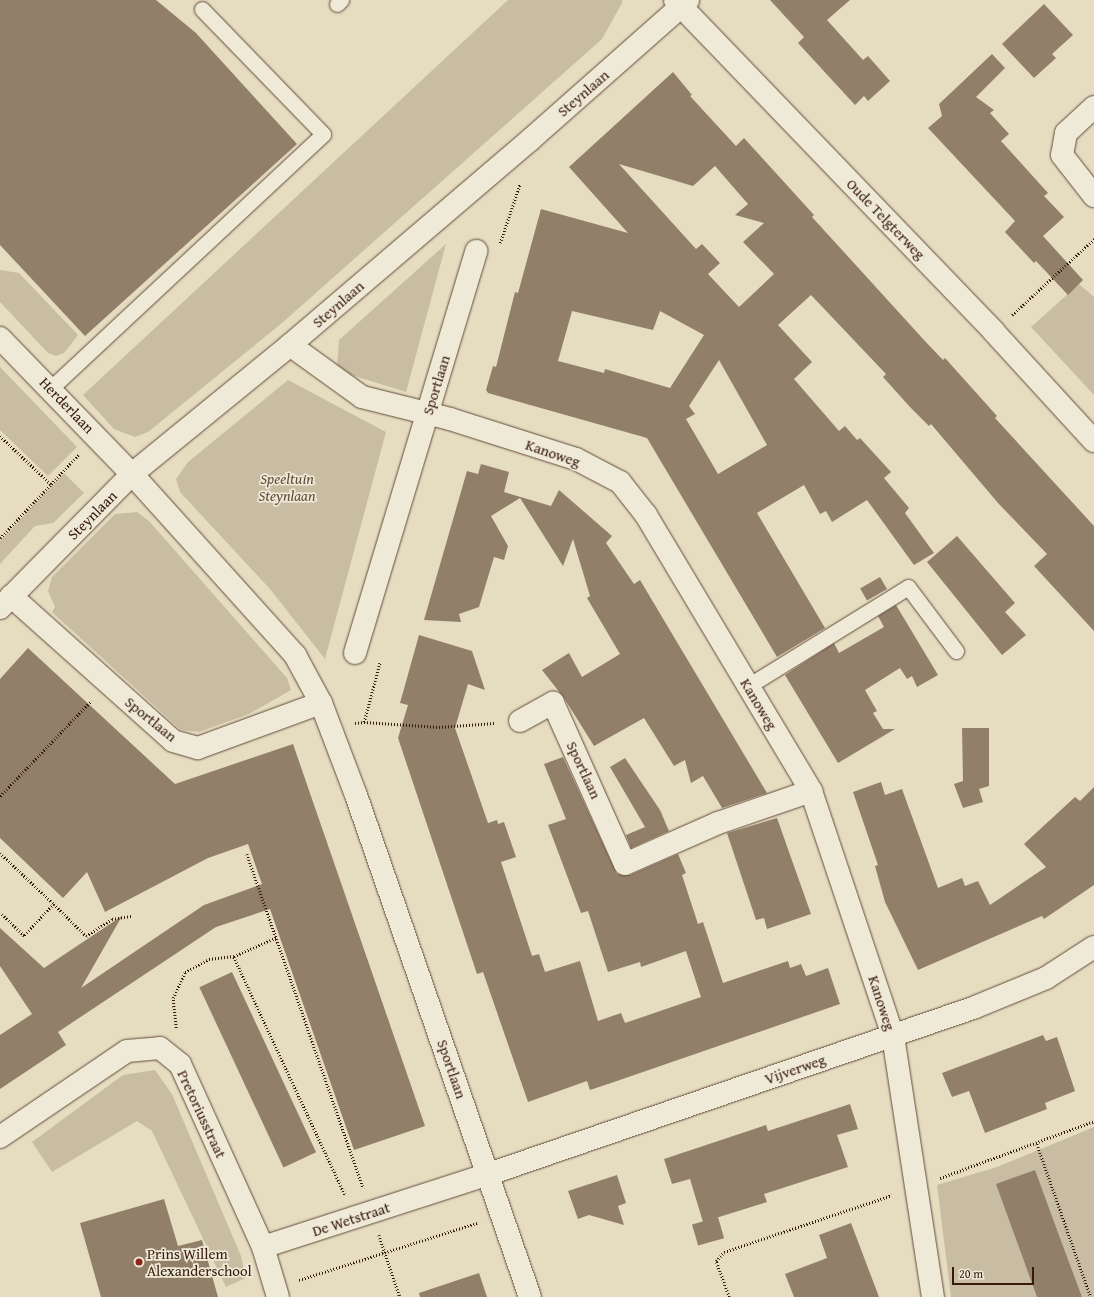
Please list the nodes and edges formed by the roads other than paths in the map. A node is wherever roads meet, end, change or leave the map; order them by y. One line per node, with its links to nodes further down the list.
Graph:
1 (682, 2): 7 (street, Steynlaan); 10 (street, Oude Telgterweg)
2 (202, 9): 8 (lane)
3 (1094, 107): 4 (street)
4 (1094, 196)
5 (476, 251): 9 (street, Sportlaan)
6 (0, 338): 8 (street, Herderlaan)
7 (290, 345): 9 (street, Kanoweg); 11 (street, Steynlaan)
8 (51, 388): 11 (street, Herderlaan)
9 (427, 414): 14 (street, Sportlaan); 15 (street, Kanoweg)
10 (1094, 441)
11 (132, 474): 12 (street, Steynlaan); 16 (street, Sportlaan)
12 (6, 602): 16 (street, Sportlaan)
13 (956, 651): 15 (lane)
14 (355, 653)
15 (748, 686): 18 (street, Kanoweg)
16 (321, 703): 22 (street, Sportlaan)
17 (520, 721): 18 (street, Sportlaan)
18 (812, 791): 20 (street, Kanoweg)
19 (1094, 947): 20 (street, Vijverweg)
20 (893, 1036): 22 (street, Vijverweg); 26 (street, Kanoweg)
21 (0, 1136): 23 (street, Pretoriusstraat)
22 (489, 1174): 23 (street, De Wetstraat); 25 (street, Sportlaan)
23 (263, 1247): 24 (street)
24 (277, 1292)
25 (530, 1297)
26 (933, 1297)

